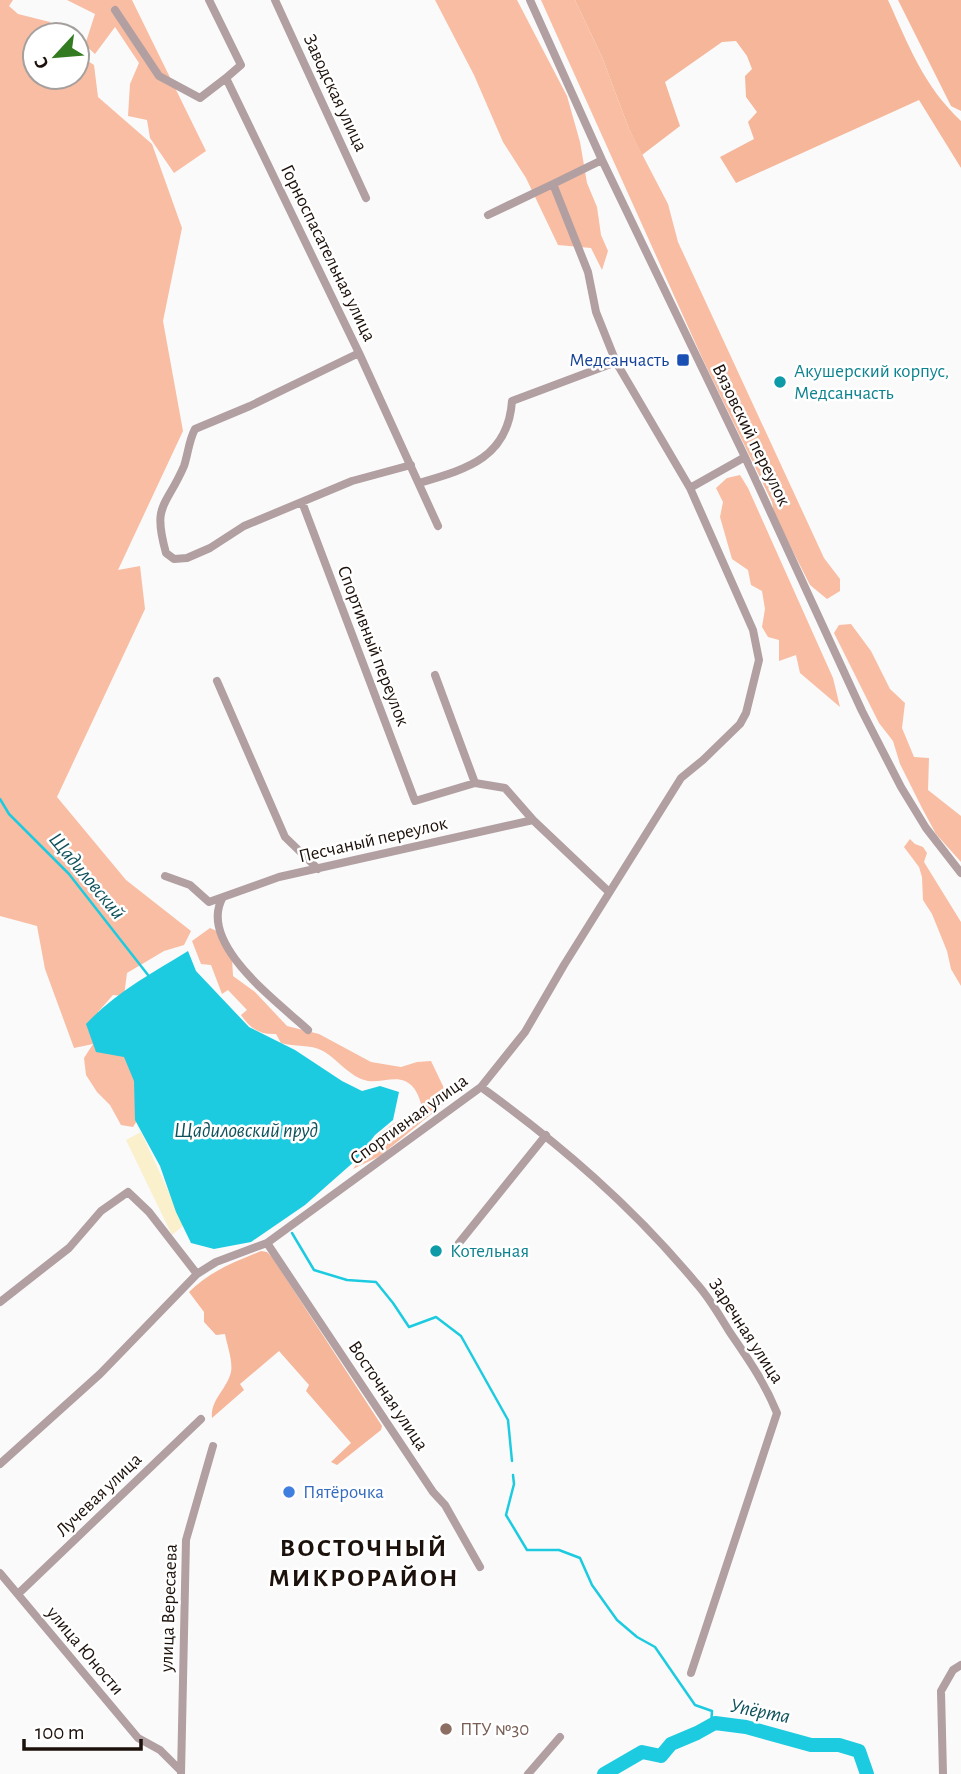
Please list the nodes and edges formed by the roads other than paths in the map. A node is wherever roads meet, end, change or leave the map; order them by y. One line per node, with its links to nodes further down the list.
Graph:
1 (209, 0): 5 (street)
2 (275, 0): 8 (street, Заводская улица)
3 (530, 0): 6 (street, Вязовский переулок)
4 (115, 10): 5 (street)
5 (226, 78): 10 (street, Горноспасательная улица)
6 (602, 160): 7 (street); 12 (street, Вязовский переулок)
7 (553, 184): 9 (street); 11 (street)
8 (366, 198)
9 (488, 215)
10 (359, 353): 13 (street, Горноспасательная улица); 16 (street)
11 (616, 362): 14 (street); 15 (street)
12 (745, 457): 15 (street); 23 (street, Вязовский переулок)
13 (411, 465): 14 (street, Горноспасательная улица); 16 (street)
14 (419, 483): 17 (street, Горноспасательная улица)
15 (690, 488): 25 (street, Спортивная улица)
16 (302, 502): 20 (street, Спортивный переулок)
17 (438, 526)
18 (435, 675): 20 (street)
19 (217, 681): 22 (street)
20 (475, 783): 21 (street)
21 (533, 820): 22 (street, Песчаный переулок); 25 (street)
22 (318, 869): 26 (street, Песчаный переулок)
23 (961, 873)
24 (165, 876): 26 (street)
25 (609, 892): 28 (street, Спортивная улица)
26 (223, 897): 27 (street)
27 (308, 1030)
28 (481, 1087): 29 (street, Заречная улица); 30 (street, Спортивная улица)
29 (546, 1135): 31 (street); 41 (street, Заречная улица)
30 (267, 1243): 32 (street, Спортивная улица); 37 (street, Восточная улица)
31 (459, 1243)
32 (197, 1274): 33 (street); 36 (street, Спортивная улица)
33 (0, 1302)
34 (201, 1419): 39 (street, Лучевая улица)
35 (213, 1446): 43 (street, улица Вересаева)
36 (0, 1464)
37 (481, 1567)
38 (0, 1573): 39 (street, улица Юности)
39 (18, 1594): 43 (street, улица Юности)
40 (961, 1665): 45 (street)
41 (691, 1673)
42 (560, 1738): 44 (street)
43 (181, 1773)
44 (528, 1774)
45 (943, 1774)

